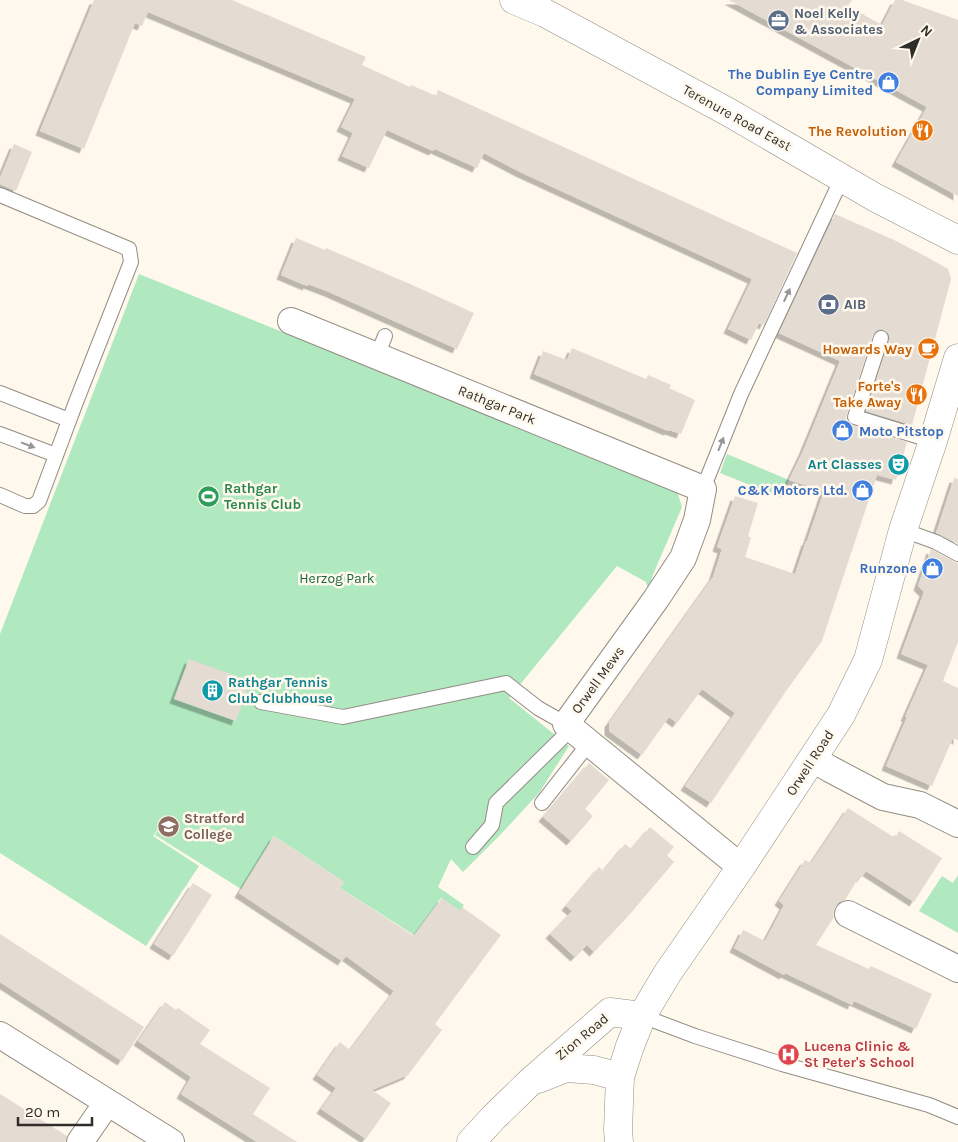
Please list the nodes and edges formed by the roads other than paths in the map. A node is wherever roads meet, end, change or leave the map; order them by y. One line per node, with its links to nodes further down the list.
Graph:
1 (514, 0): 2 (street, Terenure Road East)
2 (842, 178): 4 (street, Terenure Road East); 13 (lane, one-way to 2)
3 (0, 195): 9 (lane)
4 (958, 240)
5 (291, 321): 13 (street, Rathgar Park)
6 (881, 338): 11 (lane)
7 (958, 358): 11 (street, Orwell Road)
8 (0, 393): 9 (lane)
9 (69, 420): 12 (lane)
10 (0, 434): 12 (lane, one-way to 12)
11 (933, 441): 15 (street, Orwell Road)
12 (56, 455): 14 (lane)
13 (702, 489): 18 (street, Orwell Mews)
14 (0, 495)
15 (903, 530): 16 (lane); 19 (street, Orwell Road)
16 (958, 554)
17 (261, 702): 18 (lane)
18 (576, 731): 20 (lane); 22 (lane); 23 (street)
19 (813, 758): 21 (street); 23 (street, Orwell Road)
20 (542, 803)
21 (956, 819)
22 (473, 847)
23 (741, 868): 26 (street, Orwell Road)
24 (848, 914): 25 (street)
25 (958, 969)
26 (642, 1016): 28 (street, Orwell Road); 29 (street, Zion Road); 31 (lane)
27 (0, 1035): 30 (street)
28 (620, 1077): 29 (street, Zion Road); 35 (street, Orwell Road)
29 (530, 1082): 34 (street, Zion Road)
30 (107, 1103): 32 (street); 33 (street)
31 (958, 1117)
32 (80, 1142)
33 (171, 1142)
34 (471, 1142)
35 (619, 1142)

